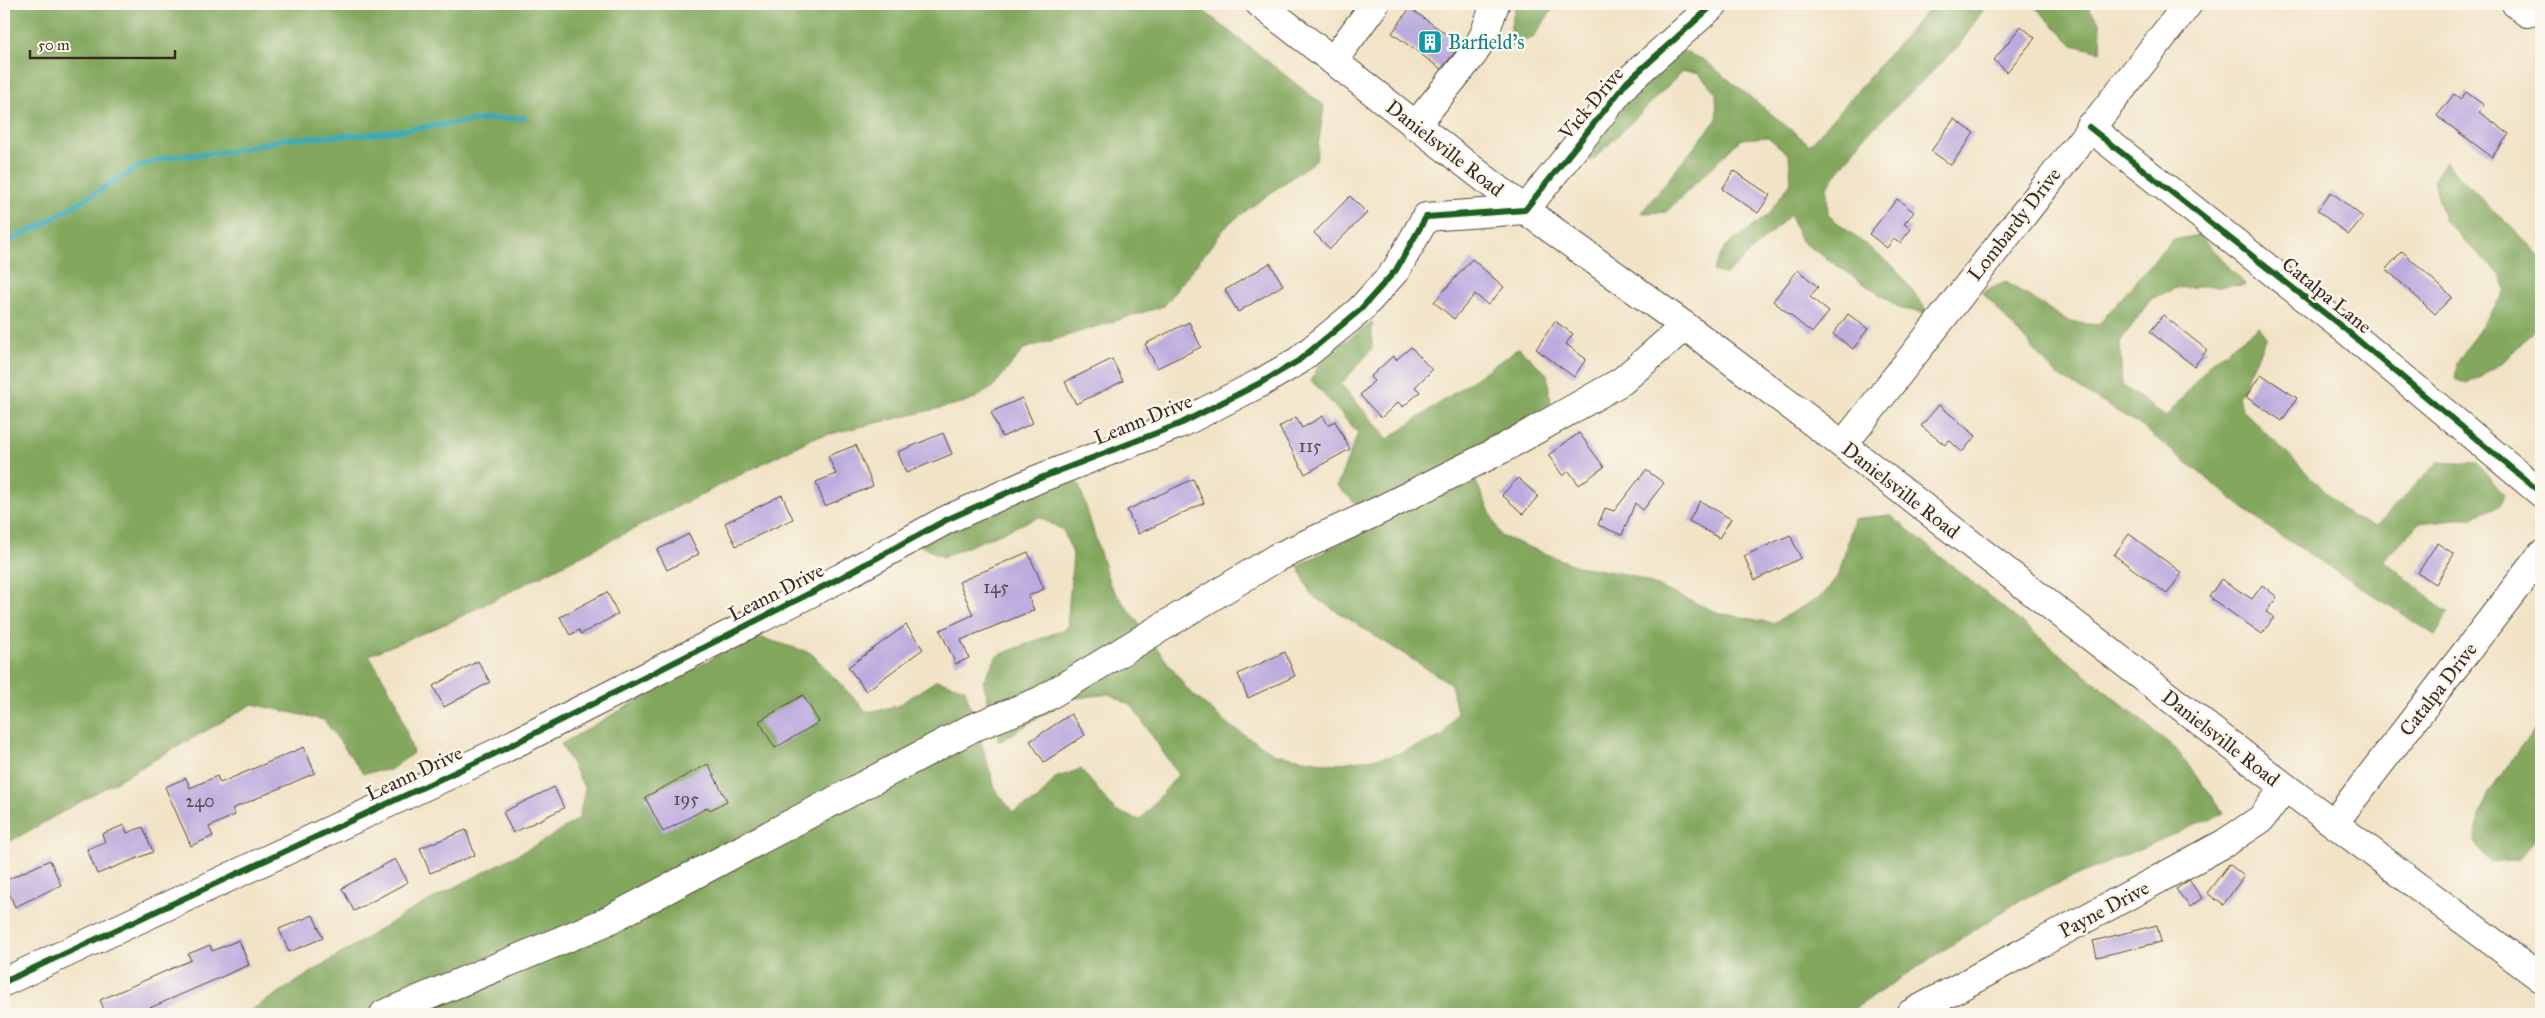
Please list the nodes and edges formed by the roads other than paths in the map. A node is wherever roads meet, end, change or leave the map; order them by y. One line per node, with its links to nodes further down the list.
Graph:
1 (1260, 4): 6 (street, Danielsville Road)
2 (1375, 4): 6 (street)
3 (1495, 4): 7 (street)
4 (1714, 4): 9 (street, Vick Drive)
5 (2188, 4): 8 (street, Lombardy Drive)
6 (1333, 61): 7 (street, Danielsville Road)
7 (1416, 126): 9 (street, Danielsville Road)
8 (2089, 127): 11 (street, Lombardy Drive); 12 (street, Catalpa Lane)
9 (1524, 210): 10 (street, Danielsville Road); 17 (street, Leann Drive)
10 (1685, 326): 11 (street, Danielsville Road); 18 (street)
11 (1842, 446): 14 (street, Danielsville Road)
12 (2541, 493)
13 (2541, 555): 15 (street, Catalpa Drive)
14 (2285, 788): 15 (street, Danielsville Road); 19 (street, Payne Drive)
15 (2334, 823): 16 (street, Danielsville Road)
16 (2541, 978)
17 (4, 982)
18 (384, 1014)
19 (1910, 1014)

